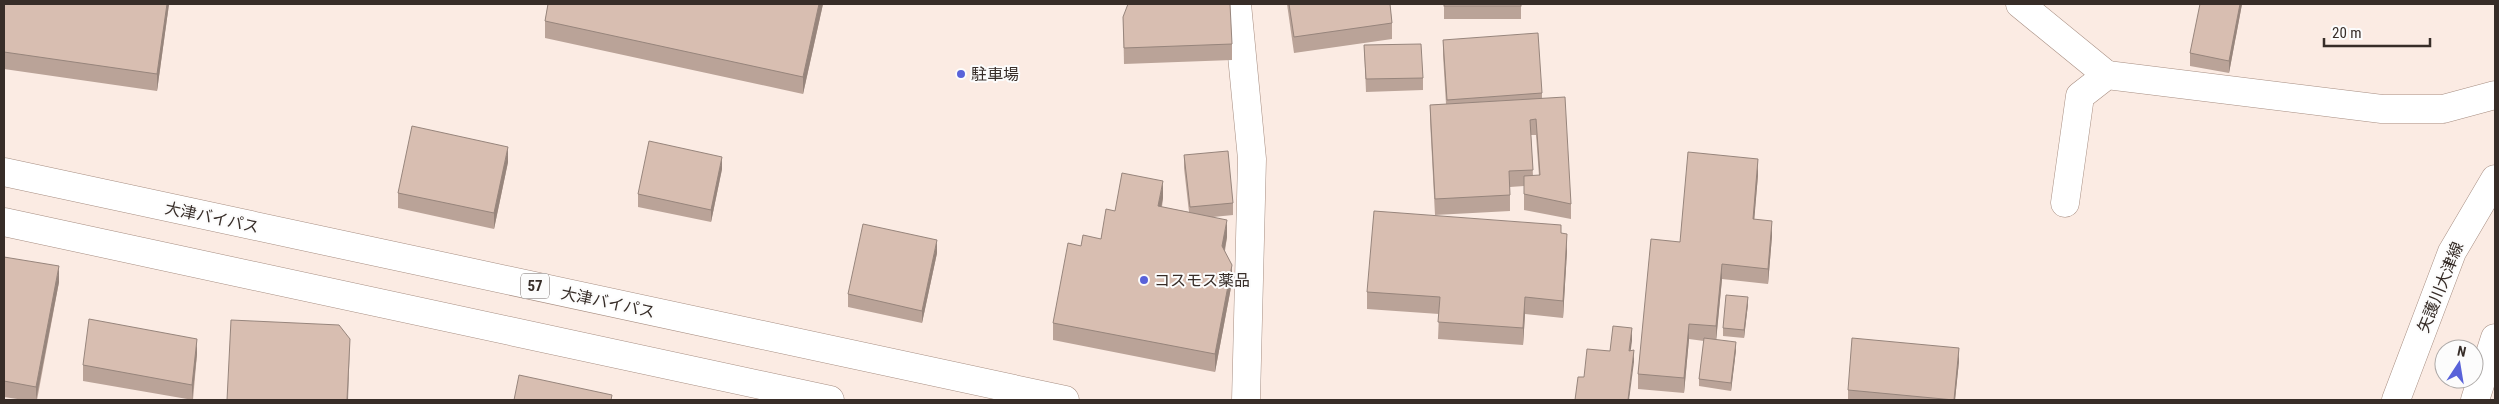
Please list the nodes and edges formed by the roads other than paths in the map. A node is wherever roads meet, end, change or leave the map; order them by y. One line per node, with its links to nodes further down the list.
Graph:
1 (1237, 4): 12 (main road)
2 (2020, 4): 3 (main road)
3 (2108, 75): 4 (main road); 7 (main road)
4 (2495, 95)
5 (4, 172): 11 (main road, 大津バイパス / 57)
6 (2495, 179): 13 (main road, 矢護川大津線)
7 (2065, 203)
8 (4, 222): 10 (main road)
9 (2495, 338): 14 (main road)
10 (830, 400)
11 (1065, 400)
12 (1246, 400)
13 (2396, 400)
14 (2475, 400)

